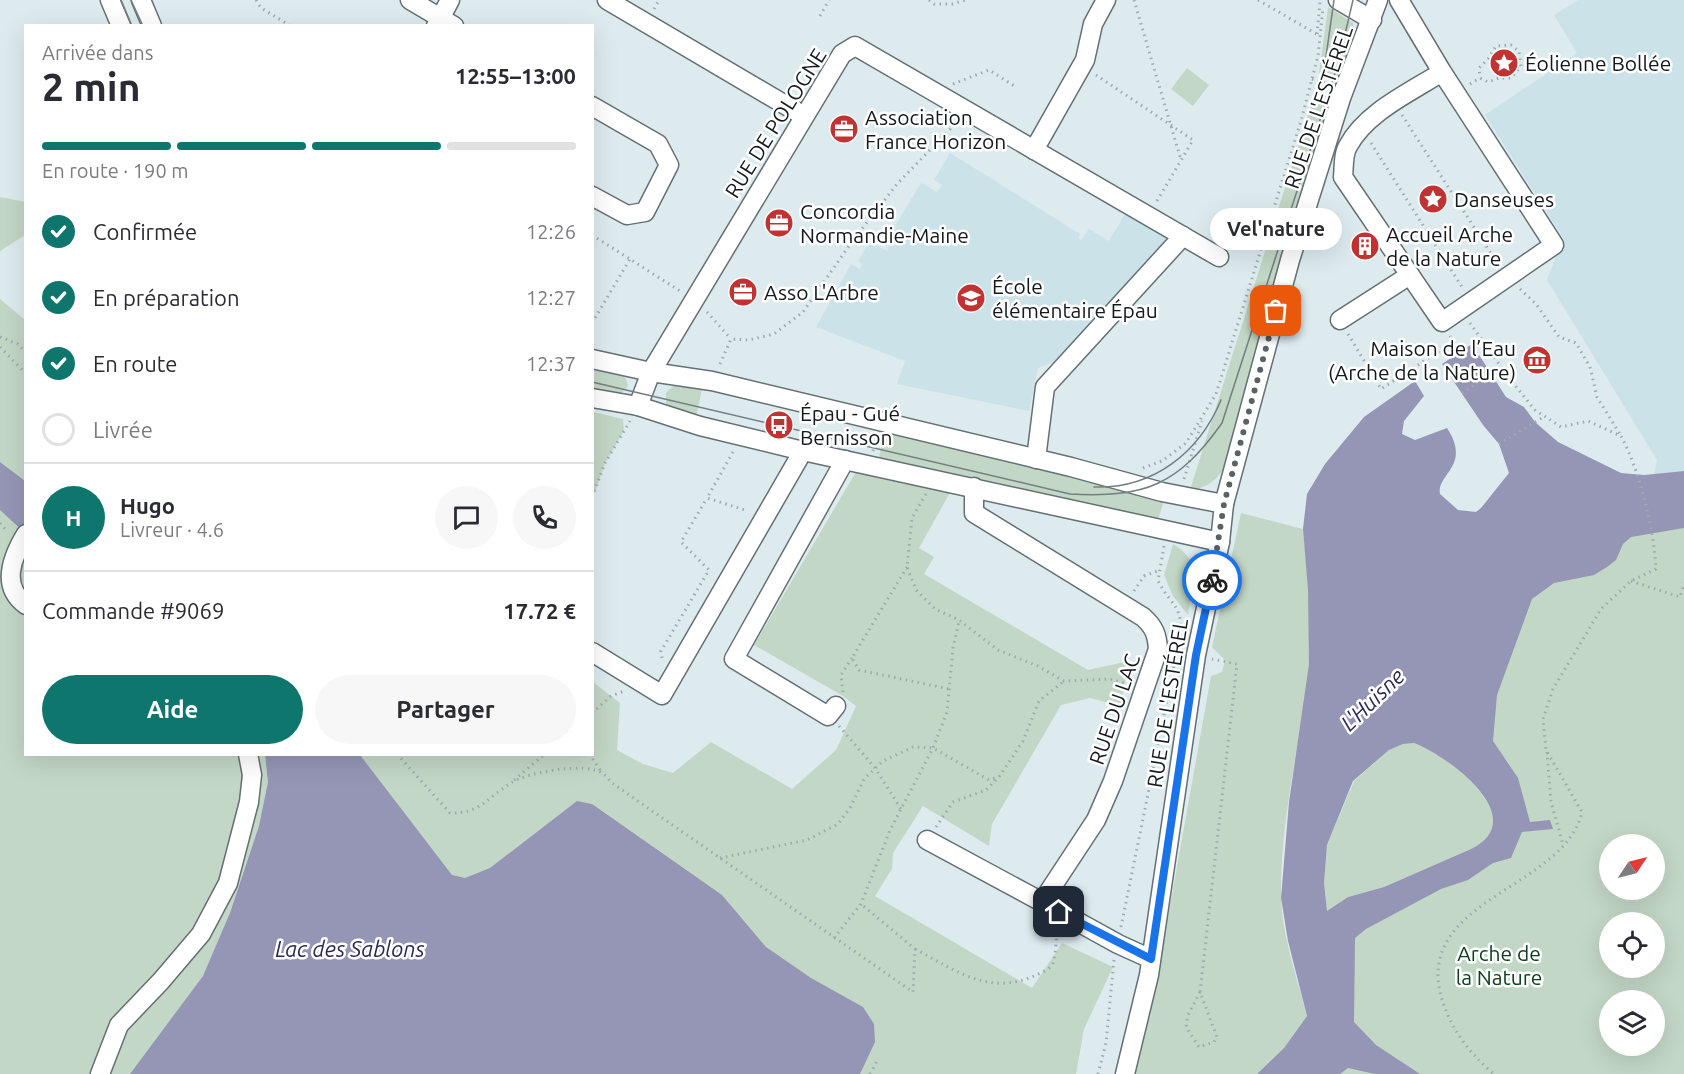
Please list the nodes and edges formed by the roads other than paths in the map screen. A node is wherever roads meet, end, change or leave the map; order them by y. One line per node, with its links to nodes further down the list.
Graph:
1 (110, 0): 12 (street)
2 (141, 0): 13 (street)
3 (410, 0): 11 (street)
4 (450, 0): 11 (street)
5 (607, 0): 16 (street)
6 (1106, 0): 17 (street)
7 (1338, 0): 10 (street)
8 (1378, 0): 10 (street, RUE DE L'ESTÉREL)
9 (1400, 0): 14 (street)
10 (1372, 20): 31 (street, RUE DE L'ESTÉREL)
11 (443, 23)
12 (120, 24)
13 (151, 24)
14 (1442, 72): 21 (street); 21 (street)
15 (594, 107): 18 (street)
16 (804, 116): 17 (street, RUE DE POLOGNE); 24 (street, RUE DE POLOGNE)
17 (1034, 150): 19 (street, RUE DE POLOGNE)
18 (594, 197)
19 (1183, 236): 20 (street, RUE DE POLOGNE); 28 (street)
20 (1219, 257)
21 (1410, 275): 22 (street)
22 (1340, 320)
23 (594, 359): 24 (street)
24 (651, 372): 26 (street, RUE DE POLOGNE); 28 (street)
25 (594, 398): 26 (street)
26 (638, 406): 27 (street)
27 (803, 452): 29 (street); 35 (street)
28 (1036, 459): 31 (street)
29 (845, 460): 30 (street); 36 (street)
30 (974, 487): 33 (street); 39 (street, RUE DU LAC)
31 (1224, 504): 33 (street, RUE DE L'ESTÉREL)
32 (24, 536): 34 (street)
33 (1220, 542): 40 (street, RUE DE L'ESTÉREL)
34 (24, 603)
35 (594, 653)
36 (832, 711)
37 (248, 756): 41 (street)
38 (927, 840): 39 (street)
39 (1042, 902): 40 (street)
40 (1151, 959): 42 (street, RUE DE L'ESTÉREL)
41 (100, 1074)
42 (1125, 1074)

